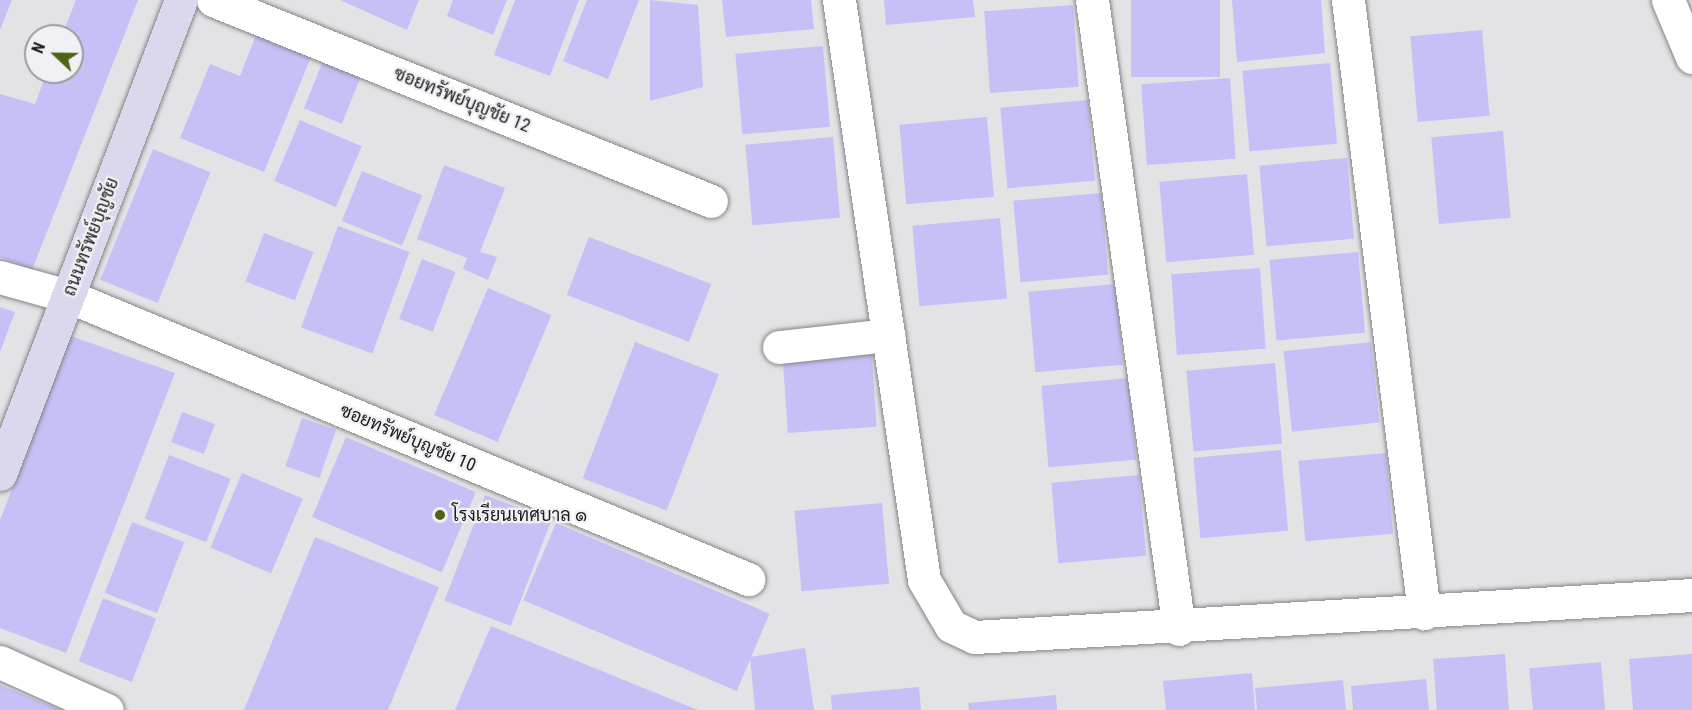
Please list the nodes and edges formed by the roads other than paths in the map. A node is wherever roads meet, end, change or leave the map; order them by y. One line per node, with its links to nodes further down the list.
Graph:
1 (181, 0): 10 (street, ถนนทรัพย์บุญชัย)
2 (213, 0): 8 (street, ซอยทรัพย์บุญชัย 12)
3 (839, 0): 11 (street)
4 (1092, 0): 17 (street)
5 (1348, 0): 16 (street)
6 (1668, 0): 7 (street)
7 (1692, 57)
8 (711, 201)
9 (0, 278): 10 (street, ซอยทรัพย์บุญชัย 10)
10 (68, 296): 13 (street, ถนนทรัพย์บุญชัย); 14 (street, ซอยทรัพย์บุญชัย 10)
11 (888, 335): 12 (street); 17 (street)
12 (779, 347)
13 (0, 474)
14 (748, 579)
15 (1692, 595): 16 (street)
16 (1424, 613): 17 (street)
17 (1179, 629)
18 (0, 662): 19 (street)
19 (107, 710)

